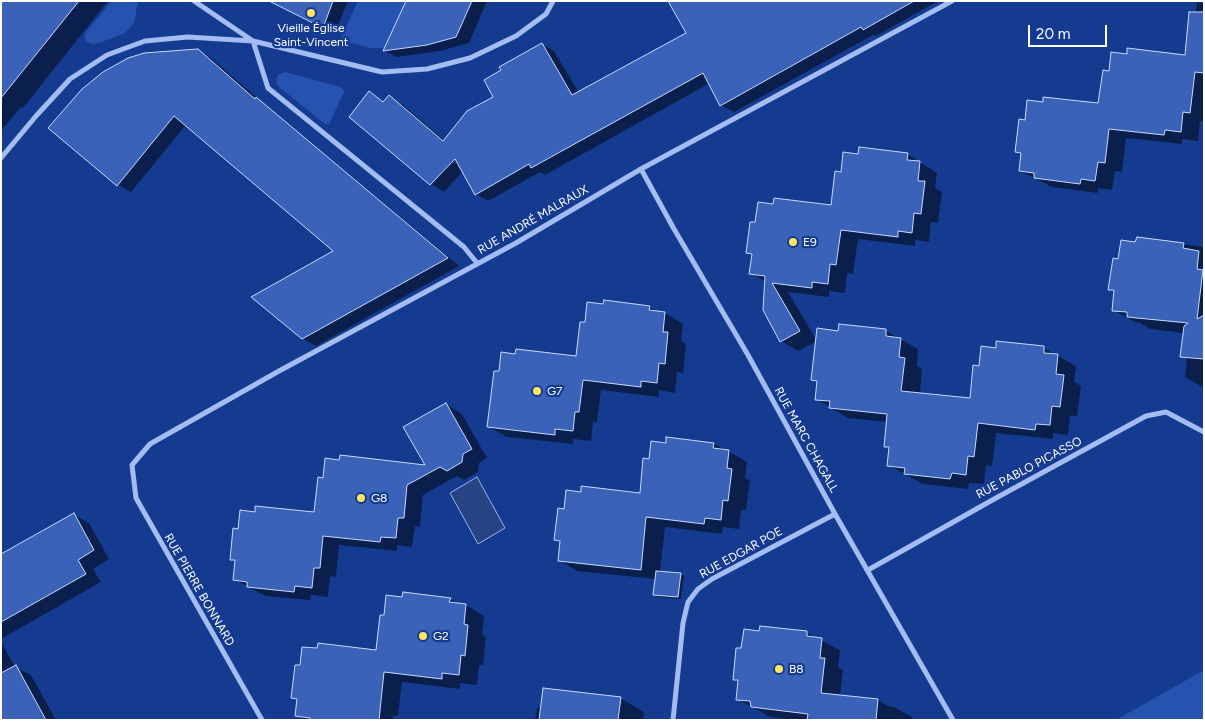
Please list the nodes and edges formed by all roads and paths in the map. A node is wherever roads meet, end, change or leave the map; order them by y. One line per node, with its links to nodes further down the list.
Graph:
1 (194, 1): 4 (street)
2 (553, 1): 4 (street)
3 (952, 1): 6 (street, RUE ANDRÉ MALRAUX)
4 (253, 41): 5 (street); 7 (street)
5 (1, 158)
6 (641, 169): 7 (street, RUE ANDRÉ MALRAUX); 10 (street, RUE MARC CHAGALL)
7 (477, 263): 9 (street, RUE ANDRÉ MALRAUX)
8 (1204, 432): 11 (street, RUE PABLO PICASSO)
9 (132, 465): 12 (street, RUE PIERRE BONNARD)
10 (835, 514): 11 (street, RUE MARC CHAGALL); 13 (street, RUE EDGAR POE)
11 (868, 570): 14 (street, RUE MARC CHAGALL)
12 (262, 720)
13 (673, 720)
14 (953, 720)

